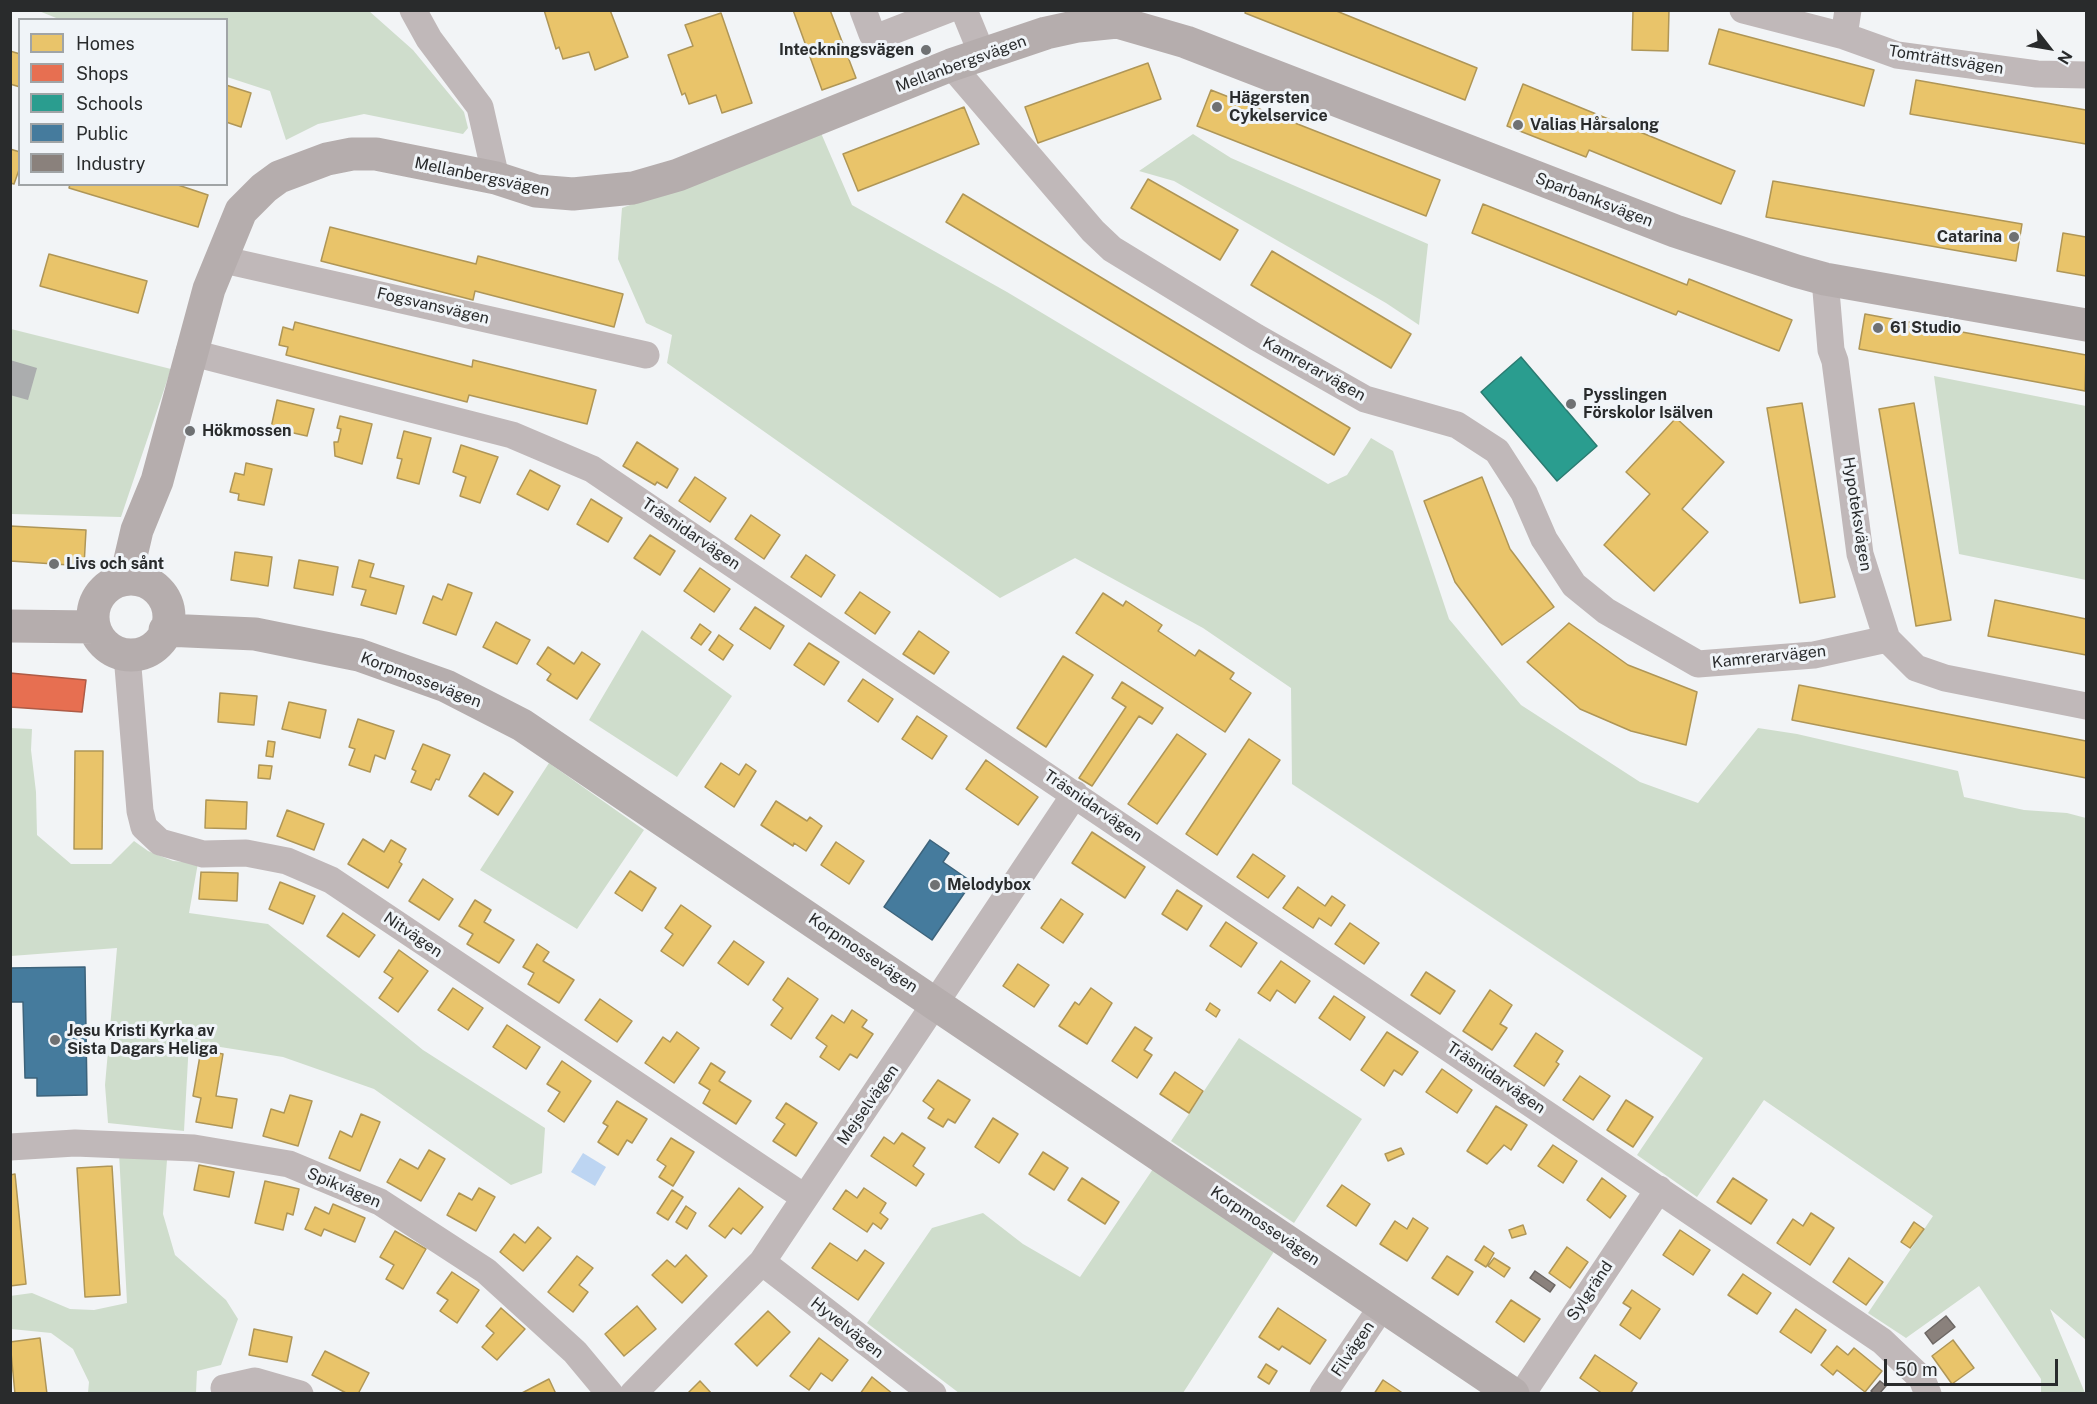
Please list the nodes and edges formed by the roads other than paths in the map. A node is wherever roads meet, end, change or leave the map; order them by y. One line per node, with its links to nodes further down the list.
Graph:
1 (413, 10): 11 (street)
2 (863, 10): 3 (street)
3 (947, 10)
4 (964, 10): 8 (street)
5 (1743, 10): 7 (street, Tomträttsvägen)
6 (1122, 16): 8 (street, Mellanbergsvägen); 13 (street, Sparbanksvägen)
7 (1846, 23): 10 (street, Tomträttsvägen)
8 (982, 54): 9 (street, Mellanbergsvägen)
9 (951, 65): 11 (street, Mellanbergsvägen); 21 (street, Kamrerarvägen)
10 (2086, 75)
11 (496, 178): 12 (street, Mellanbergsvägen)
12 (220, 260): 15 (street, Mellanbergsvägen); 16 (street, Fogsvansvägen)
13 (1825, 279): 14 (street, Sparbanksvägen); 21 (street, Hypoteksvägen)
14 (2086, 325)
15 (189, 352): 17 (street, Mellanbergsvägen); 24 (street, Träsnidarvägen)
16 (646, 355)
17 (132, 579): 19 (street); 20 (street)
18 (10, 626): 19 (street)
19 (94, 627): 22 (street)
20 (165, 630): 22 (street); 25 (street, Korpmossevägen)
21 (1887, 639): 23 (street, Hypoteksvägen)
22 (127, 655): 28 (street, Nitvägen)
23 (2086, 706)
24 (1076, 794): 25 (street, Mejselvägen); 27 (street, Träsnidarvägen)
25 (938, 1004): 28 (street, Mejselvägen); 30 (street, Korpmossevägen)
26 (10, 1147): 33 (street, Spikvägen)
27 (1659, 1188): 38 (street, Sylgränd); 39 (street, Träsnidarvägen)
28 (804, 1197): 29 (street, Mejselvägen)
29 (762, 1262): 34 (street, Mejselvägen); 35 (street, Hyvelvägen)
30 (1383, 1305): 36 (street, Filvägen); 37 (street, Korpmossevägen)
31 (224, 1388): 32 (street)
32 (300, 1394)
33 (610, 1394)
34 (633, 1394)
35 (933, 1394)
36 (1323, 1394)
37 (1513, 1394)
38 (1522, 1394)
39 (1928, 1394)

